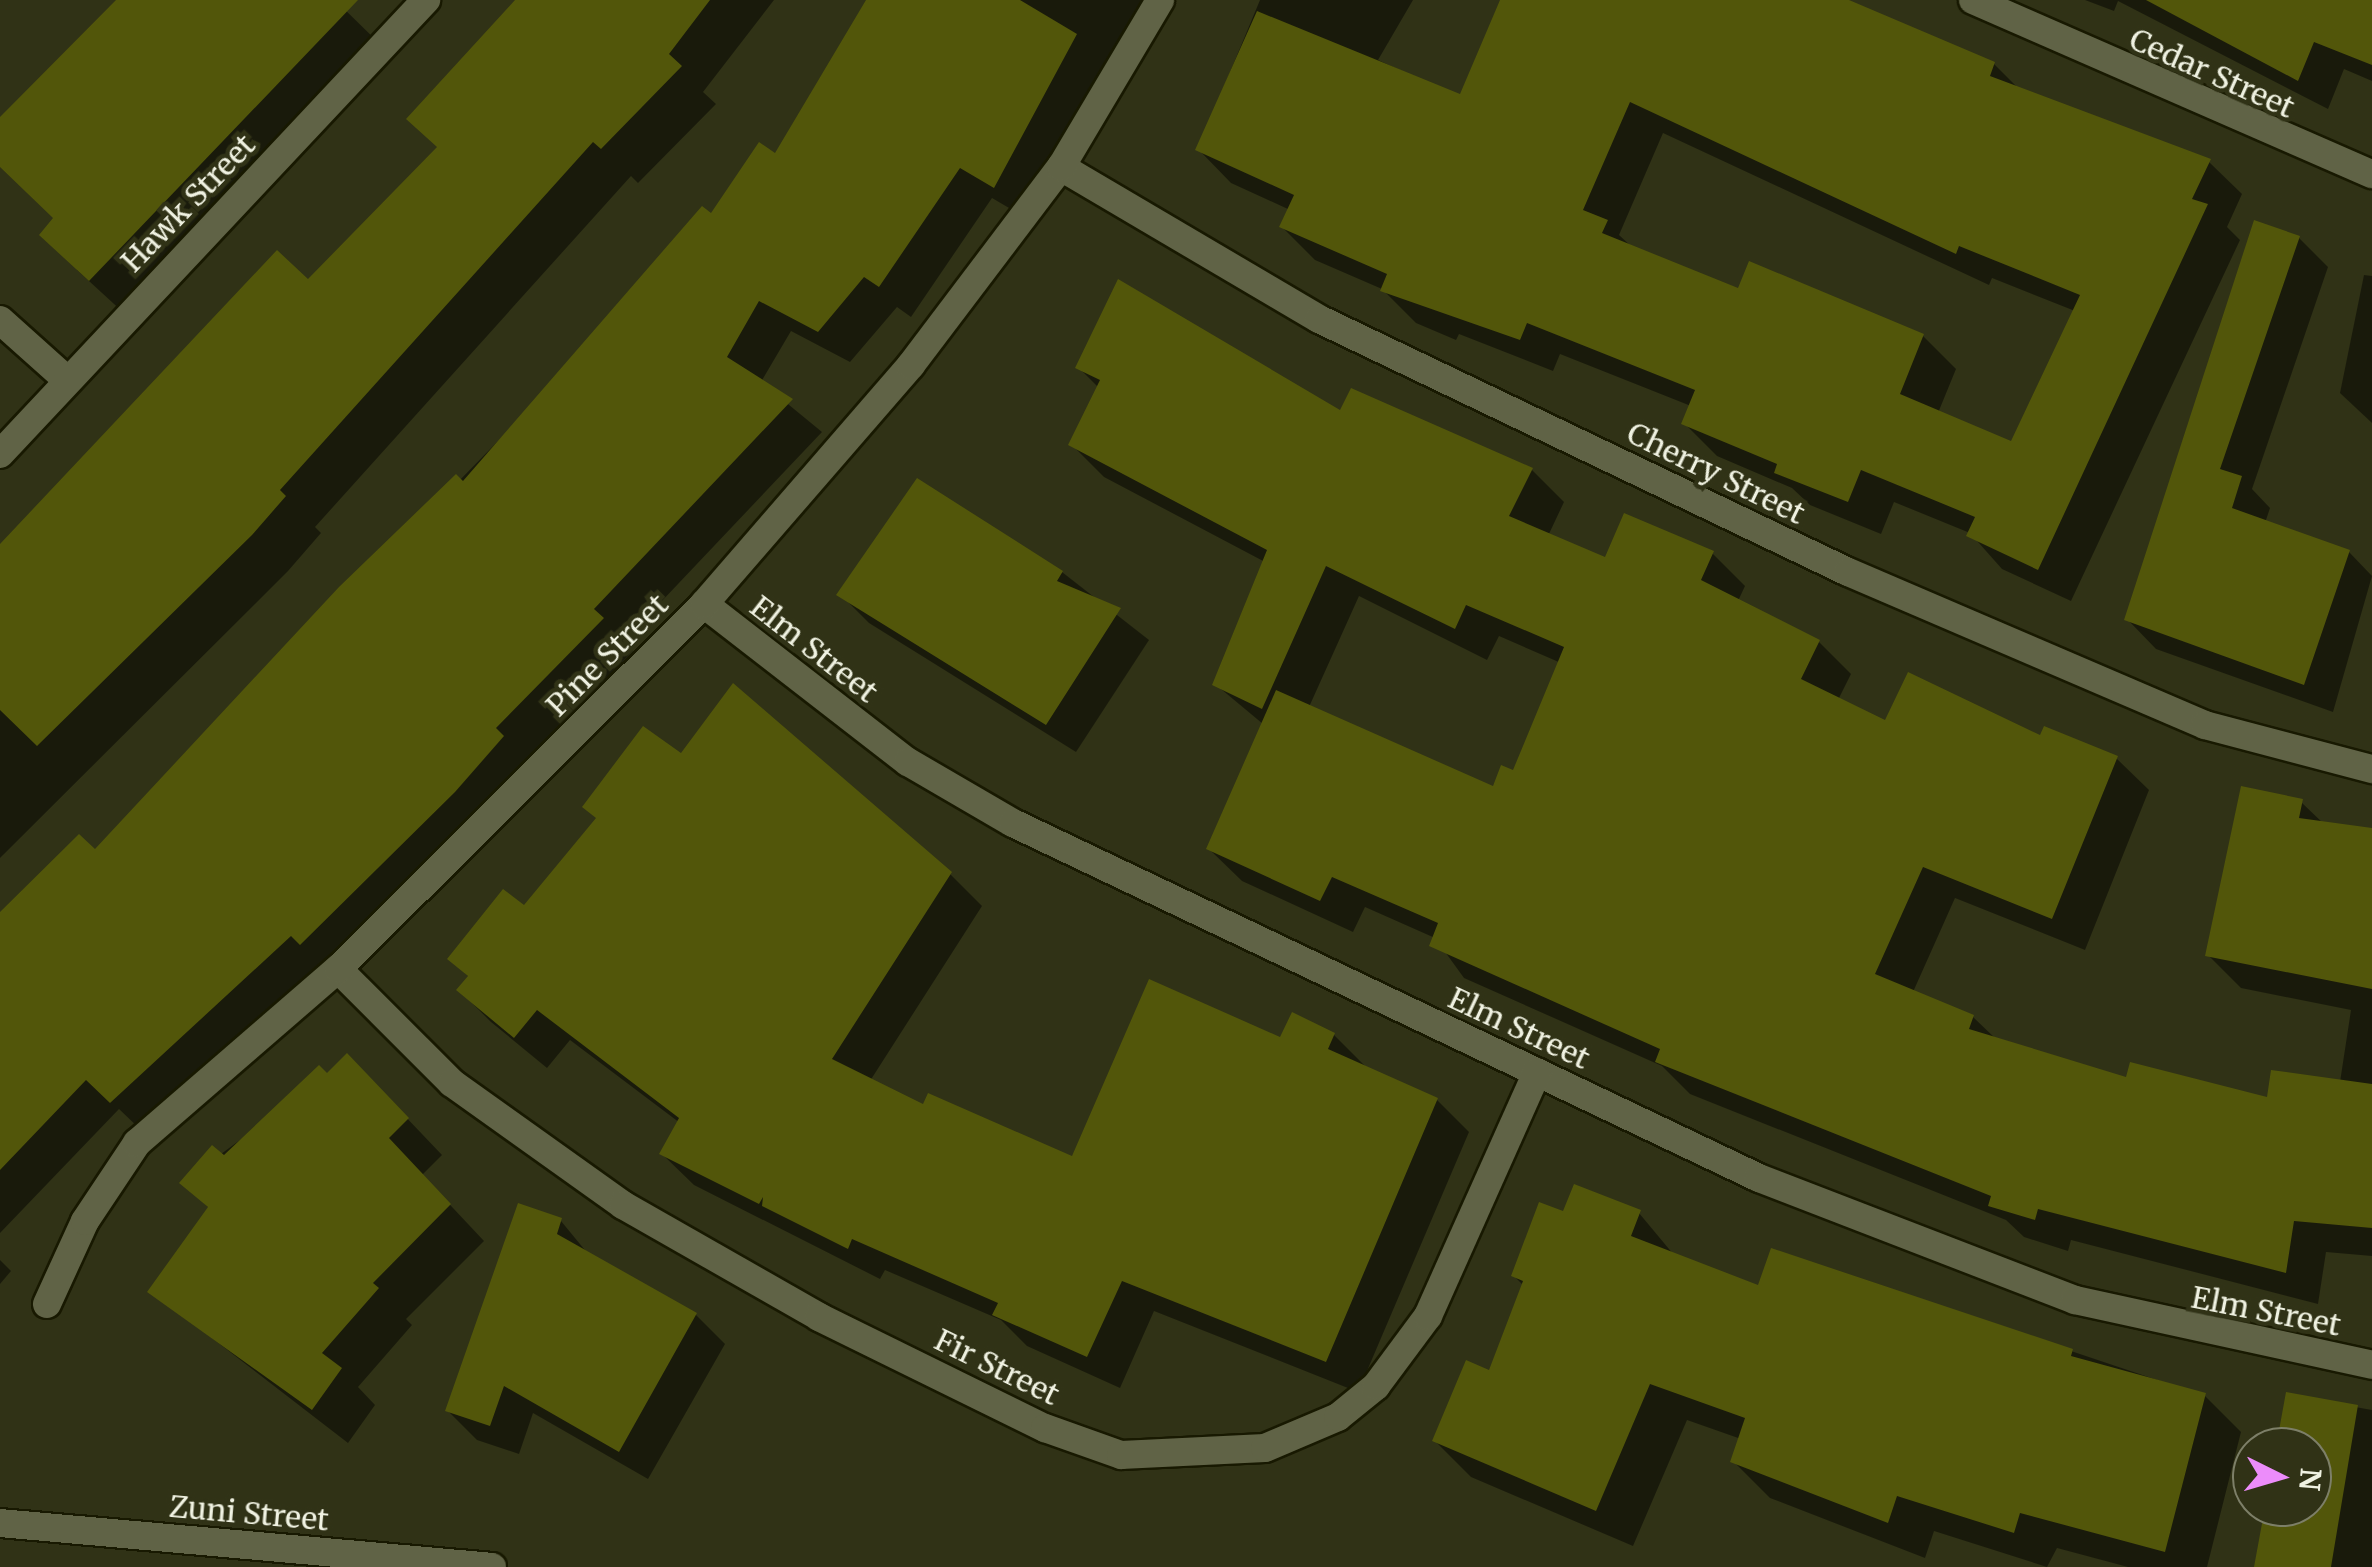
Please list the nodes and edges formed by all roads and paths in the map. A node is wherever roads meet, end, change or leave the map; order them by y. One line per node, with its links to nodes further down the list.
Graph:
1 (426, 0): 7 (street, Hawk Street)
2 (1160, 0): 4 (street, Pine Street)
3 (1973, 0): 5 (street, Cedar Street)
4 (1061, 167): 9 (street, Pine Street); 10 (street, Cherry Street)
5 (2372, 174)
6 (0, 320): 7 (street)
7 (66, 380): 8 (street, Hawk Street)
8 (0, 454)
9 (704, 604): 11 (street, Pine Street); 12 (street, Elm Street)
10 (2372, 769)
11 (338, 969): 12 (street, Fir Street); 13 (street, Pine Street)
12 (1537, 1072): 14 (street, Elm Street)
13 (47, 1304)
14 (2372, 1365)
15 (0, 1524): 16 (street, Zuni Street)
16 (492, 1567)

